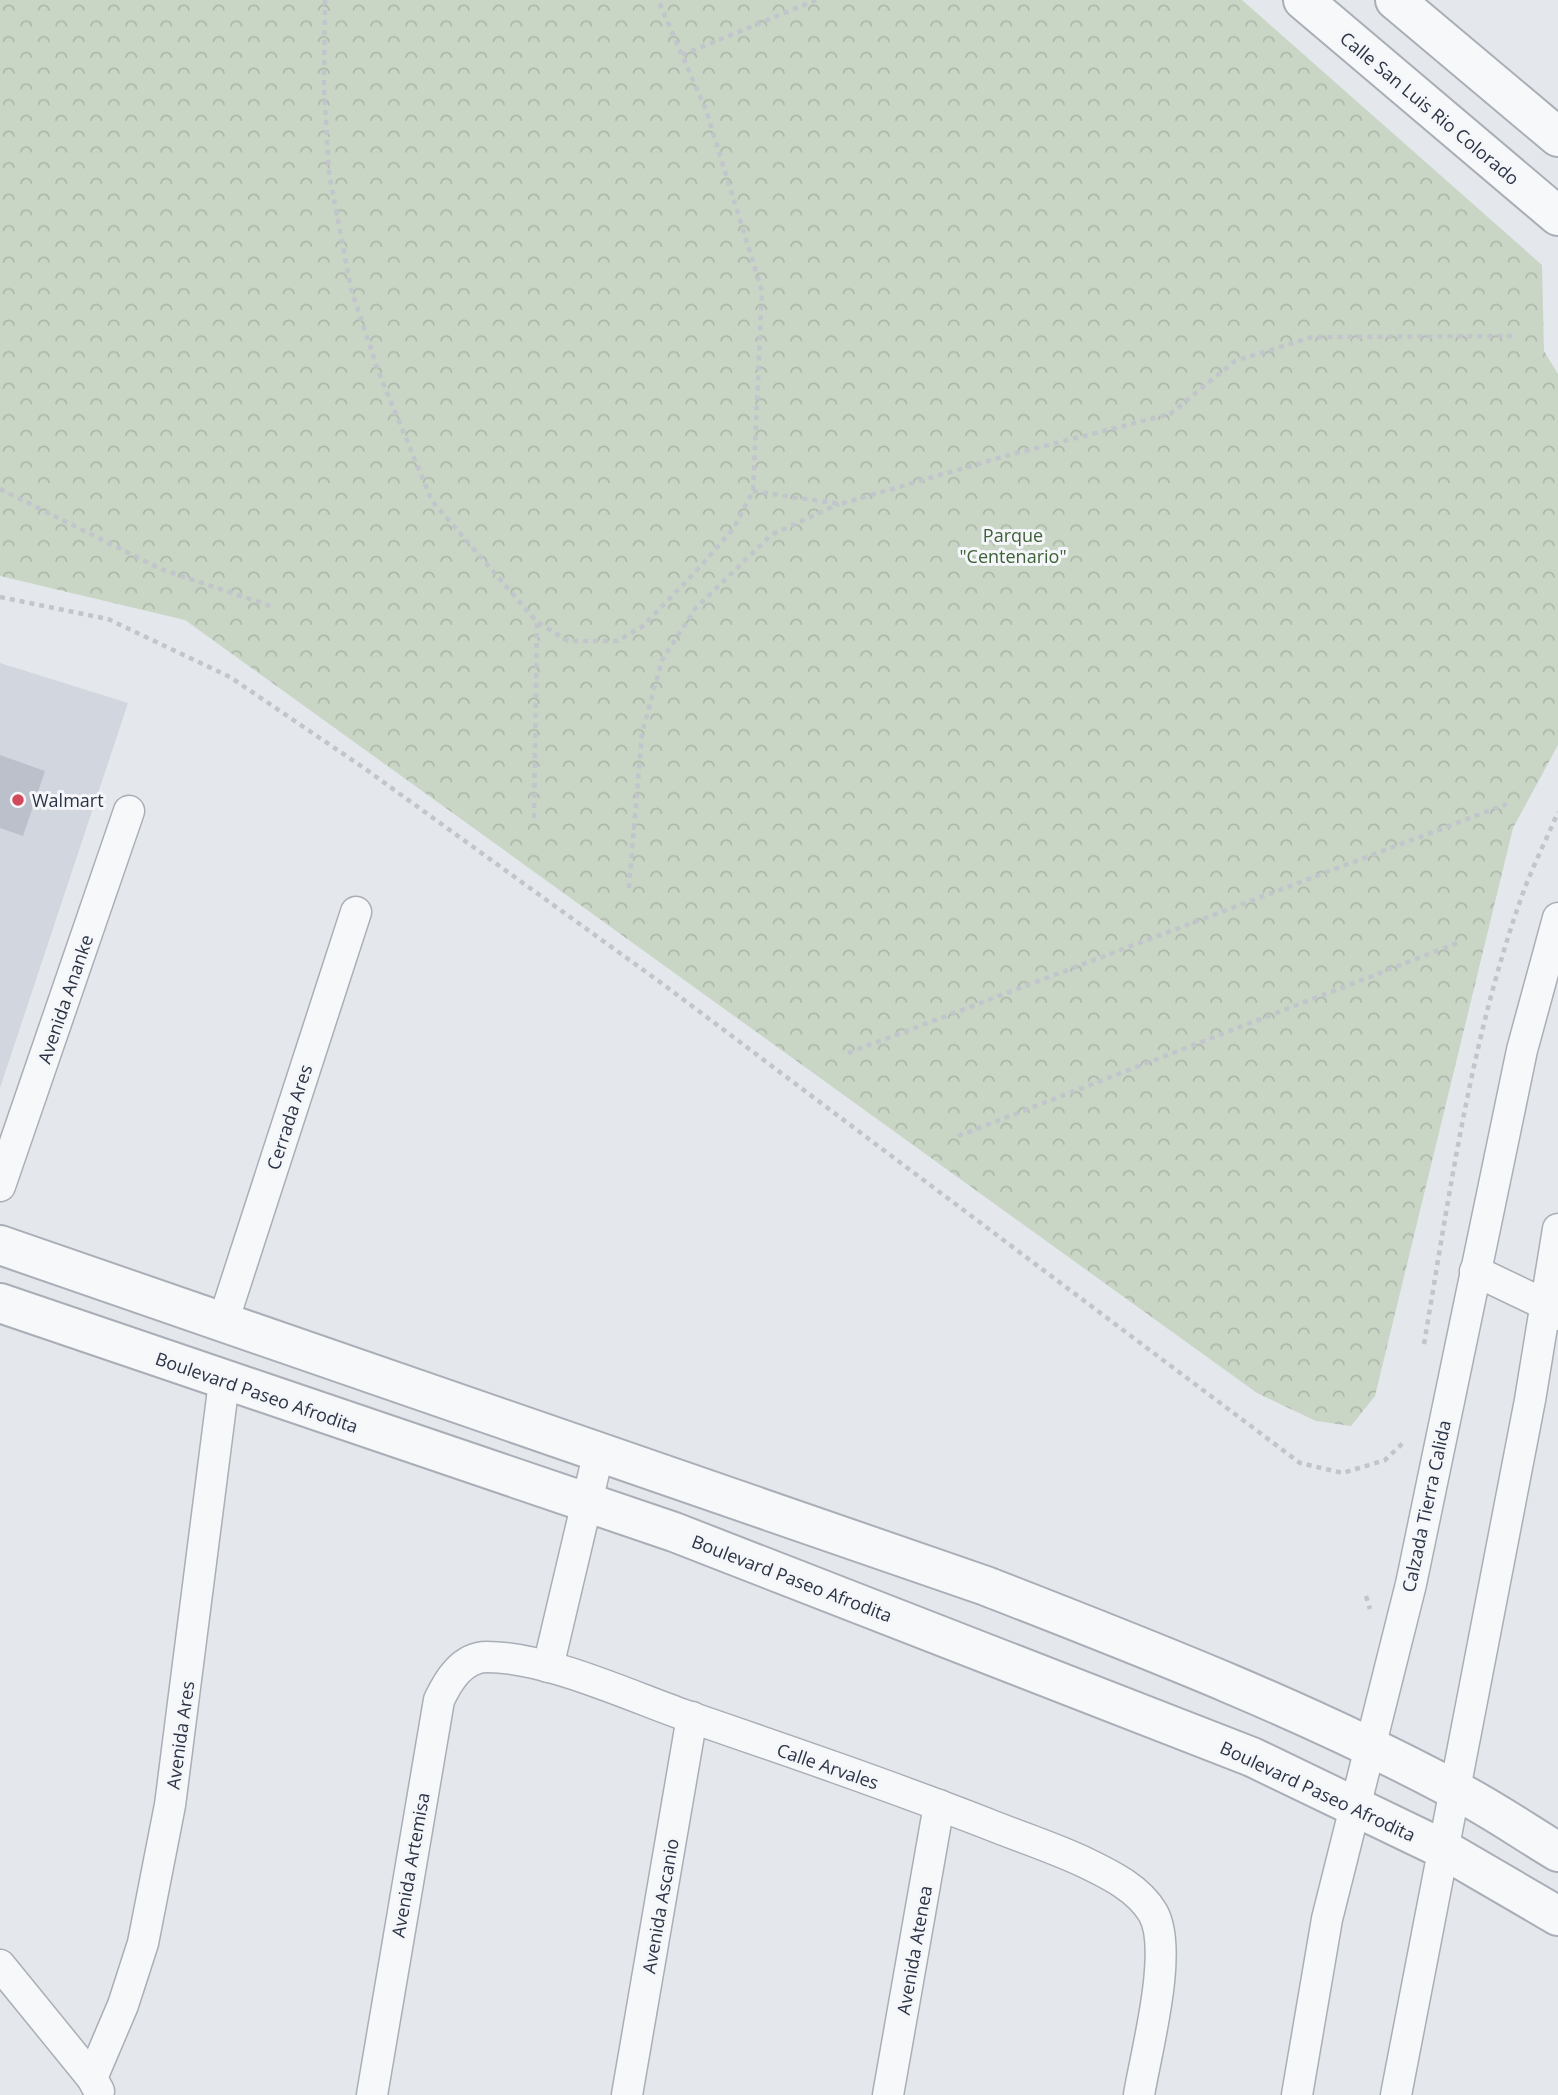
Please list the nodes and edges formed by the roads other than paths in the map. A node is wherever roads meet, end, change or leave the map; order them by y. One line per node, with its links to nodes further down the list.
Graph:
1 (1303, 0): 4 (street, Calle San Luis Rio Colorado)
2 (1395, 0): 3 (street)
3 (1558, 137)
4 (1558, 216)
5 (129, 811): 8 (street, Avenida Ananke)
6 (356, 912): 14 (street, Cerrada Ares)
7 (1558, 918): 11 (street, Calzada Tierra Calida)
8 (0, 1186)
9 (1557, 1239): 13 (street)
10 (0, 1245): 14 (street)
11 (1475, 1271): 13 (street); 21 (street, Calzada Tierra Calida)
12 (0, 1303): 15 (street, Boulevard Paseo Afrodita)
13 (1551, 1310): 22 (street)
14 (223, 1322): 16 (street)
15 (224, 1382): 17 (street, Boulevard Paseo Afrodita); 29 (street, Avenida Ares)
16 (599, 1451): 17 (street); 21 (street)
17 (586, 1501): 19 (street); 24 (street, Boulevard Paseo Afrodita)
18 (484, 1656): 19 (street, Calle Arvales); 30 (street, Avenida Artemisa)
19 (548, 1667): 20 (street, Calle Arvales)
20 (692, 1717): 23 (street, Calle Arvales); 31 (street, Avenida Ascanio)
21 (1368, 1746): 22 (street); 24 (street, Calzada Tierra Calida)
22 (1456, 1790): 25 (street); 26 (street)
23 (939, 1805): 32 (street, Avenida Atenea); 33 (street, Calle Arvales)
24 (1354, 1805): 25 (street, Boulevard Paseo Afrodita); 34 (street, Calzada Tierra Calida)
25 (1443, 1849): 27 (street, Boulevard Paseo Afrodita); 35 (street)
26 (1558, 1852)
27 (1558, 1916)
28 (0, 1965): 29 (street)
29 (97, 2087)
30 (372, 2095)
31 (627, 2095)
32 (888, 2095)
33 (1139, 2095)
34 (1297, 2095)
35 (1396, 2095)

